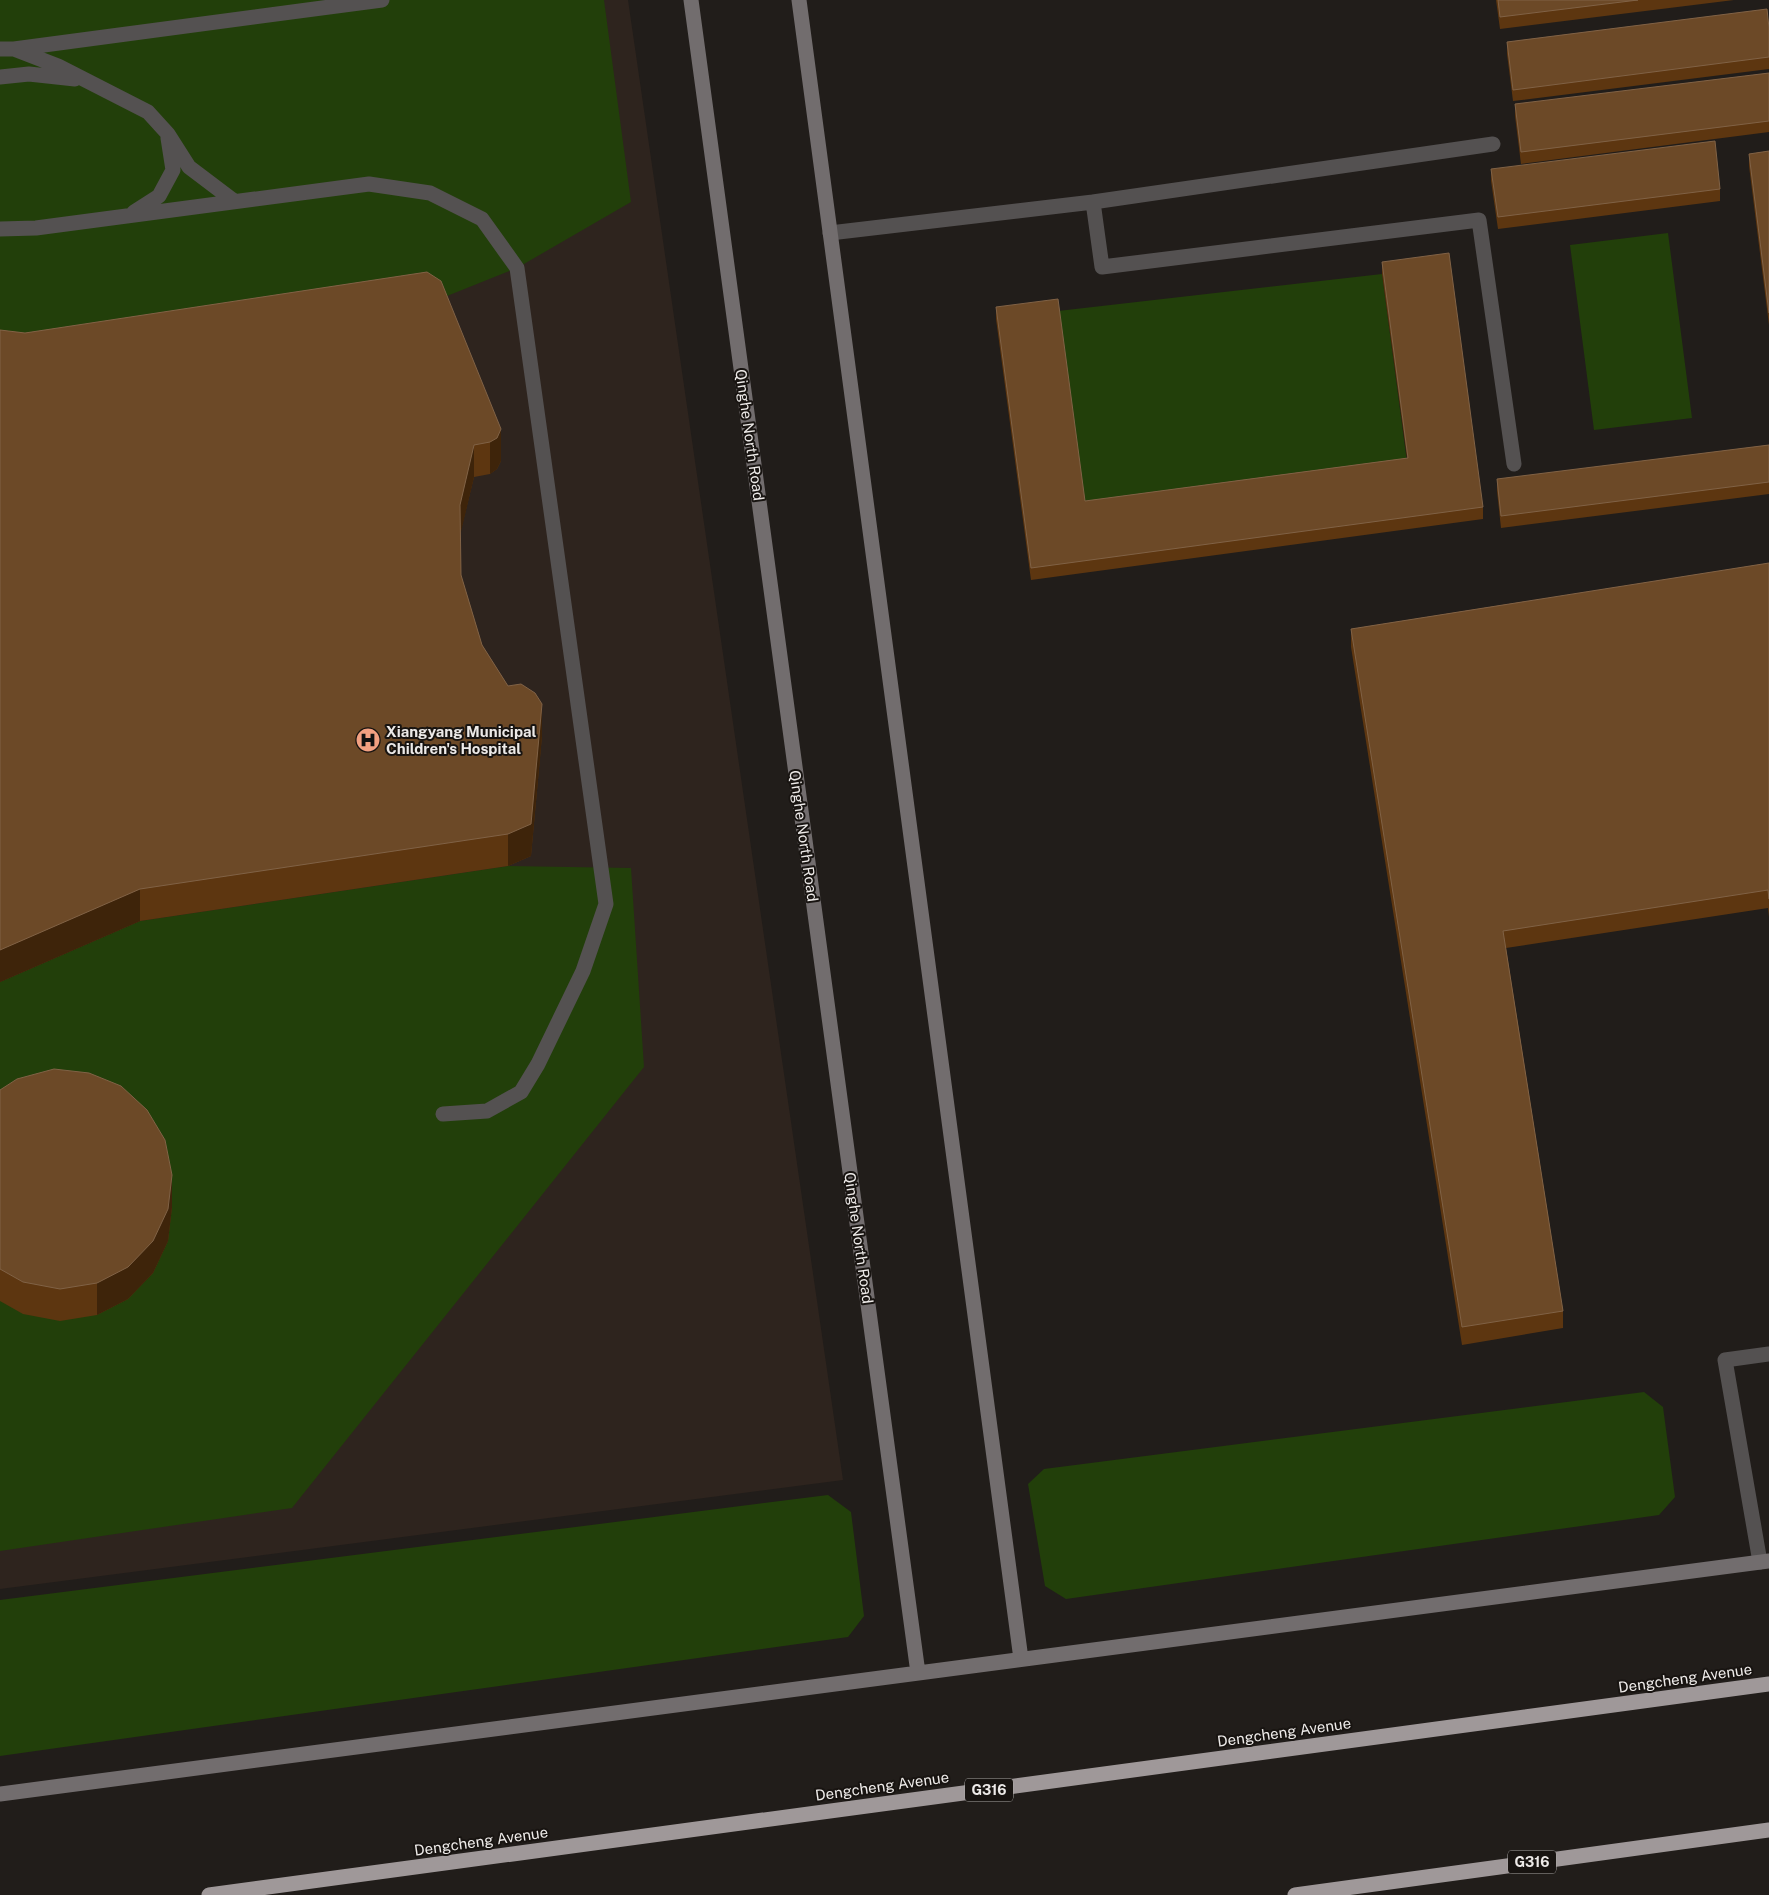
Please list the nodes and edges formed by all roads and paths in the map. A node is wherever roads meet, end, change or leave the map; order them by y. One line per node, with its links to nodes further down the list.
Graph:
1 (382, 0): 4 (lane)
2 (691, 0): 19 (main road, Qinghe North Road)
3 (799, 0): 13 (main road)
4 (7, 49): 6 (lane)
5 (0, 77): 6 (lane)
6 (84, 80): 7 (lane)
7 (168, 134): 9 (lane); 11 (lane)
8 (1493, 144): 10 (lane)
9 (234, 201): 11 (lane); 15 (lane)
10 (1093, 202): 13 (lane); 14 (lane)
11 (130, 215): 12 (lane)
12 (0, 229)
13 (830, 233): 18 (main road)
14 (1514, 464)
15 (444, 1114)
16 (1769, 1354): 17 (lane)
17 (1765, 1561): 18 (main road)
18 (1021, 1659): 19 (main road)
19 (918, 1673): 21 (main road)
20 (1769, 1684): 23 (highway, Dengcheng Avenue / G316)
21 (0, 1794)
22 (1769, 1830): 24 (highway, G316)
23 (209, 1895)
24 (1295, 1895)

